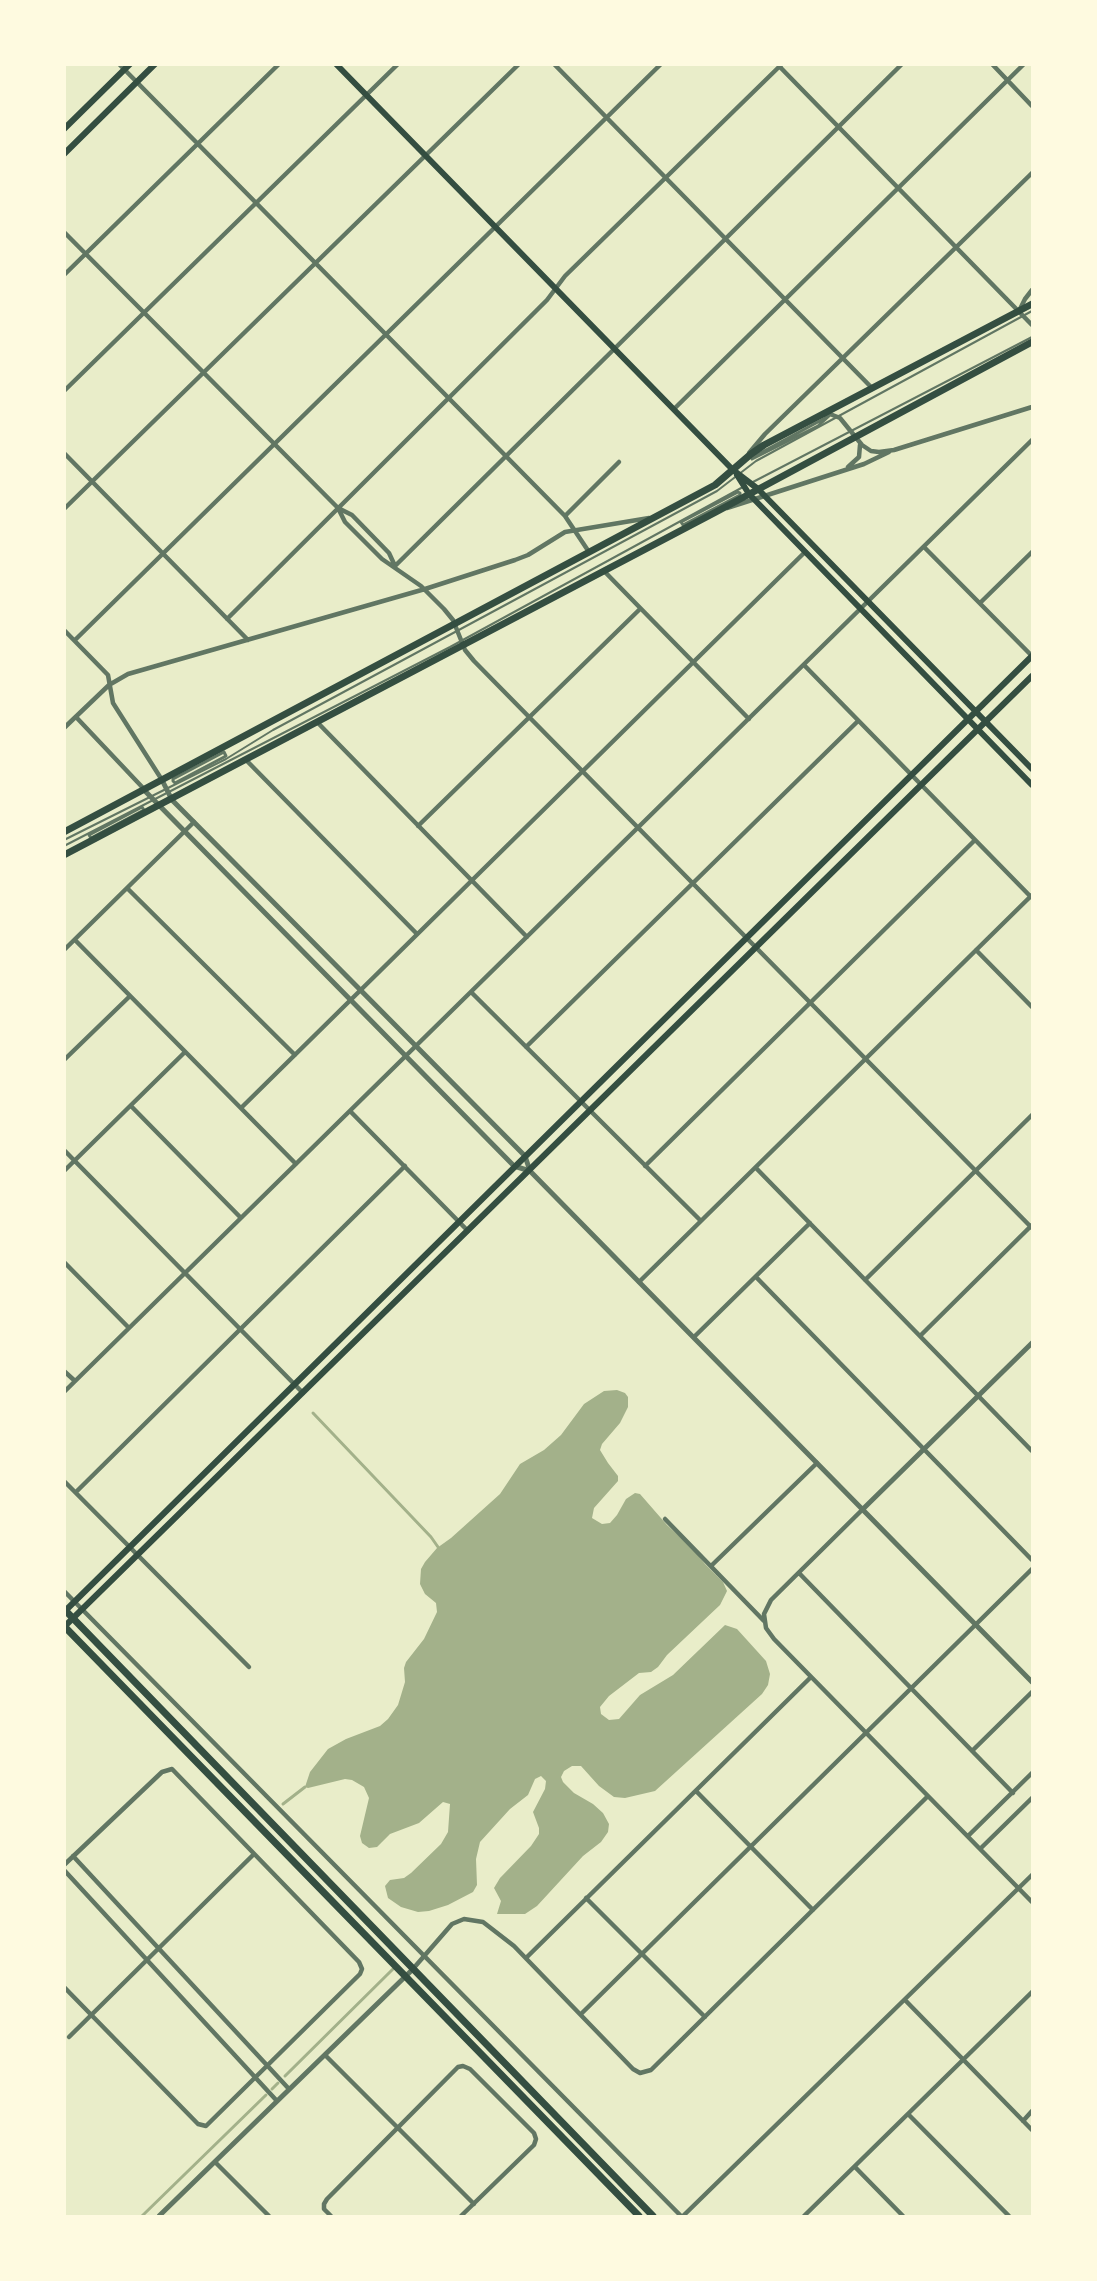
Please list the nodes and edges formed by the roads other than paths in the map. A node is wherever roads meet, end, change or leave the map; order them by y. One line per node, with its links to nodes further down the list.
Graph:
1 (130, 64): 13 (main road)
2 (155, 64): 15 (main road)
3 (279, 64): 21 (street)
4 (336, 64): 16 (main road)
5 (398, 64): 16 (street)
6 (519, 64): 23 (street)
7 (554, 64): 18 (street)
8 (661, 64): 18 (street)
9 (902, 64): 19 (street)
10 (992, 64): 14 (street)
11 (1024, 64): 14 (street)
12 (779, 65): 19 (street); 25 (street)
13 (122, 67): 15 (street); 20 (main road)
14 (1008, 81): 17 (street); 26 (street)
15 (137, 82): 21 (street); 22 (main road)
16 (366, 95): 23 (main road); 27 (street)
17 (1032, 106)
18 (607, 118): 25 (street); 28 (street)
19 (839, 127): 26 (street); 30 (street)
20 (64, 129)
21 (198, 144): 27 (street); 32 (street)
22 (64, 154)
23 (426, 156): 28 (main road); 33 (street)
24 (1032, 172): 31 (street)
25 (666, 178): 30 (street); 35 (street)
26 (898, 188): 31 (street); 37 (street)
27 (256, 203): 33 (street); 40 (street)
28 (495, 227): 35 (main road); 43 (street)
29 (64, 232): 32 (street)
30 (726, 239): 37 (street); 46 (street)
31 (956, 247): 41 (street); 47 (street)
32 (86, 254): 34 (street); 40 (street)
33 (315, 263): 43 (street); 48 (street)
34 (64, 275)
35 (556, 288): 46 (main road); 51 (street)
36 (1032, 290): 41 (street)
37 (785, 300): 47 (street); 53 (street)
38 (1032, 304): 41 (main road)
39 (1032, 311): 41 (lane)
40 (145, 313): 48 (street); 50 (street)
41 (1021, 314): 42 (street); 49 (main road); 55 (lane)
42 (1032, 325)
43 (386, 335): 51 (street); 58 (street)
44 (1032, 337): 56 (lane)
45 (1032, 342): 56 (main road)
46 (615, 349): 53 (main road); 61 (street)
47 (843, 358): 49 (street); 62 (street)
48 (204, 373): 58 (street); 67 (street)
49 (873, 388): 54 (main road)
50 (64, 391)
51 (449, 398): 61 (street); 72 (street)
52 (1032, 407): 59 (street)
53 (674, 409): 66 (main road)
54 (821, 415): 55 (street); 62 (main road)
55 (837, 417): 56 (street); 66 (lane)
56 (855, 437): 59 (street); 65 (street); 68 (lane); 69 (main road)
57 (1032, 440): 78 (street)
58 (275, 444): 72 (street); 82 (street)
59 (894, 450): 65 (street)
60 (64, 453): 67 (street)
61 (506, 456): 74 (street); 83 (street)
62 (745, 458): 66 (main road)
63 (754, 460): 63 (street)
64 (619, 462): 74 (street)
65 (840, 471): 71 (street)
66 (737, 473): 68 (main road); 75 (main road); 91 (lane)
67 (92, 482): 73 (street); 82 (street)
68 (747, 484): 69 (main road); 70 (main road); 95 (lane)
69 (759, 489): 70 (main road); 71 (main road)
70 (752, 497): 71 (street); 79 (main road); 84 (main road)
71 (766, 497): 86 (main road)
72 (338, 508): 83 (street); 83 (street); 90 (street)
73 (64, 509)
74 (565, 516): 77 (street)
75 (657, 517): 77 (street); 81 (main road)
76 (683, 525): 76 (street)
77 (574, 529): 81 (street); 85 (street)
78 (924, 547): 86 (street); 87 (street)
79 (805, 552): 89 (main road); 97 (street)
80 (1032, 552): 87 (street)
81 (590, 553): 91 (main road)
82 (163, 554): 90 (street); 93 (street)
83 (395, 566): 85 (street)
84 (604, 571): 88 (street); 95 (main road)
85 (425, 589): 91 (street); 94 (street)
86 (868, 602): 89 (street); 101 (main road)
87 (980, 603): 96 (street)
88 (640, 609): 97 (street); 103 (street)
89 (861, 609): 98 (street); 105 (main road)
90 (227, 619): 94 (street)
91 (456, 628): 95 (street); 115 (main road); 119 (lane)
92 (64, 630): 93 (street)
93 (75, 640): 100 (street)
94 (248, 640): 100 (street)
95 (462, 643): 103 (street); 108 (main road); 119 (lane)
96 (1032, 656): 101 (main road)
97 (693, 662): 104 (street); 113 (street)
98 (804, 665): 104 (street); 106 (street)
99 (1032, 676): 107 (main road)
100 (109, 685): 102 (street); 115 (street)
101 (976, 712): 105 (main road); 107 (main road)
102 (76, 717): 109 (street); 120 (street)
103 (530, 717): 113 (street); 124 (street)
104 (749, 719): 125 (street)
105 (968, 720): 110 (main road); 114 (main road)
106 (858, 721): 114 (street); 133 (street)
107 (986, 722): 110 (main road); 112 (main road)
108 (318, 723): 111 (main road); 124 (street)
109 (64, 728)
110 (978, 730): 117 (main road); 118 (main road)
111 (247, 761): 119 (main road); 136 (street)
112 (1032, 769)
113 (583, 771): 125 (street); 132 (street)
114 (912, 775): 117 (street); 138 (main road)
115 (162, 780): 119 (street); 120 (main road)
116 (175, 783): 116 (street)
117 (921, 785): 129 (street); 140 (main road)
118 (1032, 785)
119 (169, 794): 120 (lane); 121 (main road); 123 (street)
120 (149, 795): 121 (street); 127 (main road); 128 (lane); 130 (lane)
121 (160, 806): 126 (street); 131 (main road)
122 (144, 810): 122 (street)
123 (194, 822): 126 (street); 143 (street)
124 (418, 826): 132 (street)
125 (638, 828): 133 (street); 137 (street)
126 (184, 831): 134 (street); 146 (street)
127 (64, 832)
128 (64, 840)
129 (975, 840): 135 (street); 147 (street)
130 (64, 846)
131 (64, 855)
132 (472, 880): 136 (street); 137 (street)
133 (693, 883): 138 (street); 150 (street)
134 (127, 888): 139 (street); 152 (street)
135 (1031, 896): 142 (street)
136 (417, 934): 143 (street)
137 (527, 937): 144 (street)
138 (747, 938): 140 (street); 156 (main road)
139 (75, 940): 141 (street); 145 (street)
140 (757, 948): 147 (street); 160 (main road)
141 (64, 950)
142 (976, 950): 148 (street); 154 (street)
143 (361, 990): 146 (street); 149 (street)
144 (471, 992): 149 (street); 150 (street)
145 (130, 996): 151 (street); 155 (street)
146 (351, 1000): 152 (street); 153 (street)
147 (811, 1002): 154 (street); 168 (street)
148 (1032, 1006)
149 (416, 1046): 153 (street); 163 (street)
150 (526, 1047): 156 (street)
151 (185, 1052): 157 (street); 158 (street)
152 (295, 1055): 158 (street)
153 (406, 1056): 159 (street); 167 (street)
154 (866, 1059): 169 (street); 170 (street)
155 (64, 1060)
156 (580, 1101): 160 (street); 163 (main road)
157 (131, 1106): 164 (street); 173 (street)
158 (241, 1108): 165 (street)
159 (350, 1111): 165 (street); 166 (street)
160 (590, 1111): 168 (street); 172 (main road)
161 (1032, 1115): 170 (street)
162 (64, 1150): 164 (street)
163 (525, 1156): 167 (main road); 172 (street)
164 (75, 1161): 171 (street); 180 (street)
165 (296, 1164): 173 (street)
166 (405, 1166): 174 (street); 185 (street)
167 (514, 1166): 172 (street); 174 (main road)
168 (645, 1166): 175 (street)
169 (756, 1168): 175 (street); 176 (street)
170 (976, 1170): 177 (street); 182 (street)
171 (64, 1171)
172 (530, 1171): 178 (main road); 183 (street)
173 (242, 1218): 180 (street)
174 (459, 1221): 178 (street); 191 (main road)
175 (701, 1221): 183 (street)
176 (810, 1223): 181 (street); 182 (street)
177 (1032, 1226): 186 (street)
178 (468, 1231): 193 (main road)
179 (64, 1262): 184 (street)
180 (185, 1273): 184 (street); 185 (street)
181 (756, 1277): 187 (street); 195 (street)
182 (865, 1280): 186 (street)
183 (639, 1282): 187 (street)
184 (129, 1328): 190 (street)
185 (240, 1329): 191 (street); 199 (street)
186 (920, 1336): 194 (street)
187 (694, 1337): 197 (street)
188 (1032, 1343): 194 (street)
189 (64, 1371): 190 (street)
190 (75, 1381): 192 (street)
191 (294, 1384): 193 (street); 202 (main road)
192 (64, 1392)
193 (303, 1393): 203 (main road)
194 (979, 1396): 195 (street); 196 (street)
195 (924, 1449): 200 (street); 204 (street)
196 (1032, 1451)
197 (817, 1463): 200 (street); 205 (street)
198 (64, 1481): 199 (street)
199 (76, 1492): 202 (street)
200 (863, 1509): 207 (street); 214 (street)
201 (665, 1519): 205 (street)
202 (130, 1547): 203 (street); 209 (main road)
203 (138, 1555): 210 (main road); 216 (street)
204 (1032, 1560)
205 (711, 1566): 213 (street)
206 (1032, 1569): 214 (street)
207 (799, 1573): 213 (street); 219 (street)
208 (64, 1591): 209 (street)
209 (75, 1601): 210 (street); 211 (main road)
210 (82, 1609): 212 (main road); 242 (street)
211 (65, 1610): 212 (main road)
212 (73, 1618): 215 (main road); 245 (main road)
213 (764, 1621): 217 (street)
214 (976, 1624): 218 (street); 219 (street)
215 (65, 1626): 246 (main road)
216 (249, 1667)
217 (811, 1677): 221 (street); 224 (street)
218 (1032, 1682)
219 (912, 1688): 221 (street); 222 (street)
220 (1032, 1692): 222 (street)
221 (866, 1733): 226 (street); 229 (street)
222 (972, 1751): 225 (street)
223 (1032, 1773): 225 (street)
224 (696, 1791): 229 (street); 237 (street)
225 (1013, 1793): 228 (street)
226 (928, 1796): 228 (street); 239 (street)
227 (1032, 1798): 230 (street)
228 (968, 1836): 230 (street)
229 (751, 1847): 239 (street); 241 (street)
230 (980, 1849): 236 (street)
231 (255, 1854): 232 (street); 240 (street); 256 (street)
232 (74, 1856): 233 (street); 240 (street)
233 (64, 1865)
234 (64, 1870): 244 (street)
235 (1032, 1875): 236 (street)
236 (1019, 1888): 238 (street); 249 (street)
237 (586, 1898): 241 (street); 243 (street)
238 (1032, 1902)
239 (813, 1910): 252 (street)
240 (158, 1948): 244 (street); 256 (street)
241 (642, 1954): 251 (street); 252 (street)
242 (423, 1956): 243 (street); 245 (street); 274 (street)
243 (526, 1958): 251 (street)
244 (147, 1960): 250 (street); 257 (street)
245 (412, 1970): 246 (street); 273 (main road)
246 (404, 1977): 254 (street); 272 (main road)
247 (64, 1987): 250 (street)
248 (1032, 1992): 255 (street)
249 (905, 2000): 255 (street); 274 (street)
250 (91, 2014): 253 (street); 257 (street)
251 (581, 2014): 252 (street)
252 (705, 2017)
253 (69, 2037)
254 (325, 2055): 258 (street); 263 (street)
255 (964, 2060): 261 (street); 262 (street)
256 (267, 2067): 257 (street); 258 (street)
257 (256, 2078): 259 (street)
258 (290, 2089): 259 (street)
259 (277, 2101): 265 (street)
260 (1032, 2111): 262 (street)
261 (908, 2114): 266 (street); 277 (street)
262 (1023, 2121): 264 (street)
263 (398, 2128): 267 (street); 267 (street); 270 (street)
264 (1032, 2130)
265 (214, 2162): 268 (street); 269 (street)
266 (855, 2167): 275 (street); 276 (street)
267 (474, 2204): 271 (street)
268 (159, 2217)
269 (269, 2217)
270 (331, 2217)
271 (460, 2217)
272 (639, 2217)
273 (653, 2217)
274 (682, 2217)
275 (804, 2217)
276 (903, 2217)
277 (1009, 2217)

